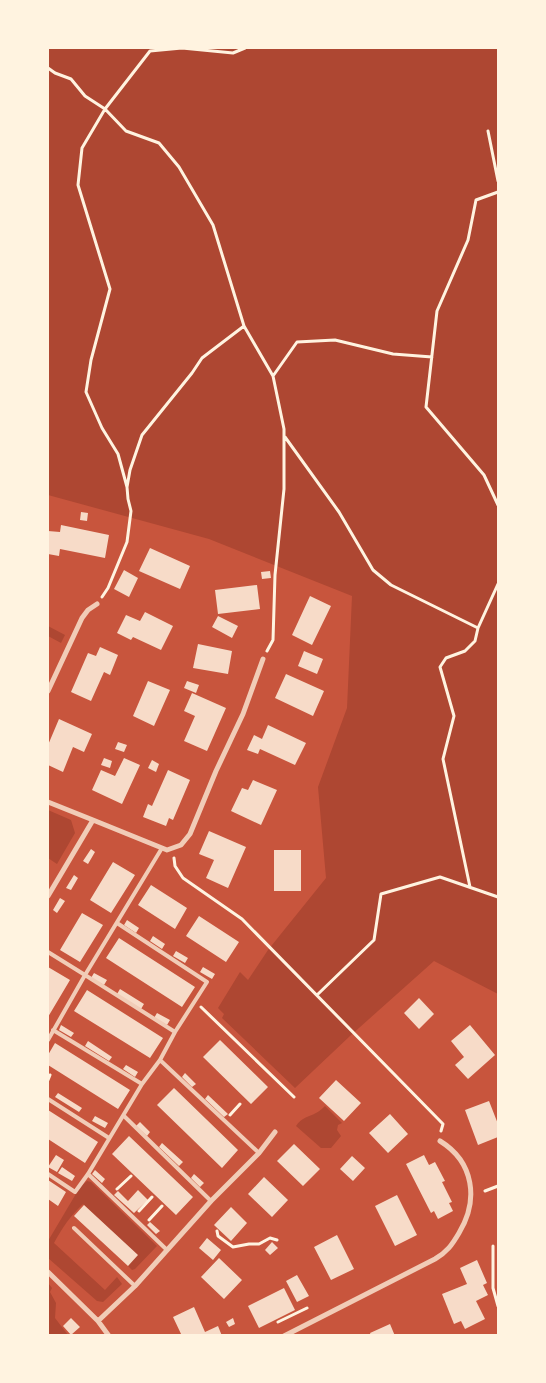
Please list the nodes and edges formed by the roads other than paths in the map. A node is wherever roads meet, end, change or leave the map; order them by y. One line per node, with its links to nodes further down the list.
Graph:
1 (97, 604): 3 (street)
2 (263, 659): 6 (street)
3 (48, 691)
4 (48, 802): 5 (street)
5 (93, 820): 6 (street); 7 (street)
6 (162, 848): 8 (lane)
7 (48, 896)
8 (117, 923): 10 (lane); 12 (lane)
9 (48, 952): 10 (lane)
10 (85, 975): 11 (lane); 12 (lane)
11 (53, 1030): 13 (lane); 15 (lane)
12 (175, 1032): 14 (lane)
13 (48, 1040)
14 (160, 1060): 15 (lane); 21 (lane)
15 (142, 1084): 17 (lane)
16 (48, 1099): 19 (lane)
17 (124, 1116): 19 (lane); 24 (lane)
18 (275, 1132): 21 (street)
19 (109, 1138): 23 (lane)
20 (440, 1141): 31 (street)
21 (259, 1153): 24 (street)
22 (48, 1174): 23 (lane)
23 (88, 1174): 26 (lane)
24 (211, 1201): 26 (street)
25 (74, 1228): 28 (lane)
26 (167, 1250): 28 (street)
27 (48, 1272): 29 (street)
28 (135, 1286): 29 (street)
29 (98, 1321): 30 (street)
30 (109, 1336)
31 (284, 1336)

